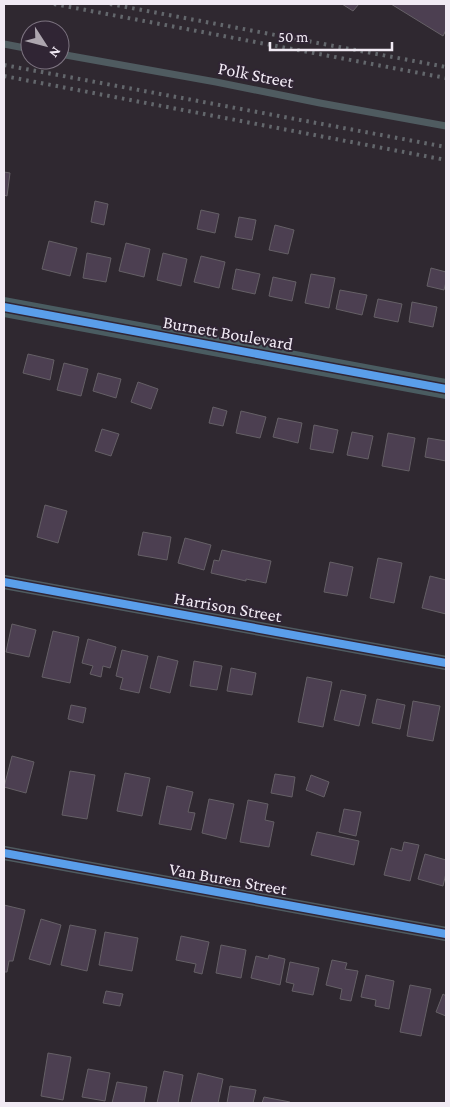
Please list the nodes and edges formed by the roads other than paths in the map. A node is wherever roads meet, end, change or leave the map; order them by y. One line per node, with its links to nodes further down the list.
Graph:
1 (4, 44): 2 (lane)
2 (20, 47)
3 (70, 56): 4 (lane, Polk Street)
4 (446, 126)
5 (4, 307): 6 (main road, Burnett Boulevard)
6 (446, 389)
7 (4, 582): 8 (street, Harrison Street)
8 (446, 663)
9 (4, 853): 10 (street, Van Buren Street)
10 (446, 934)

